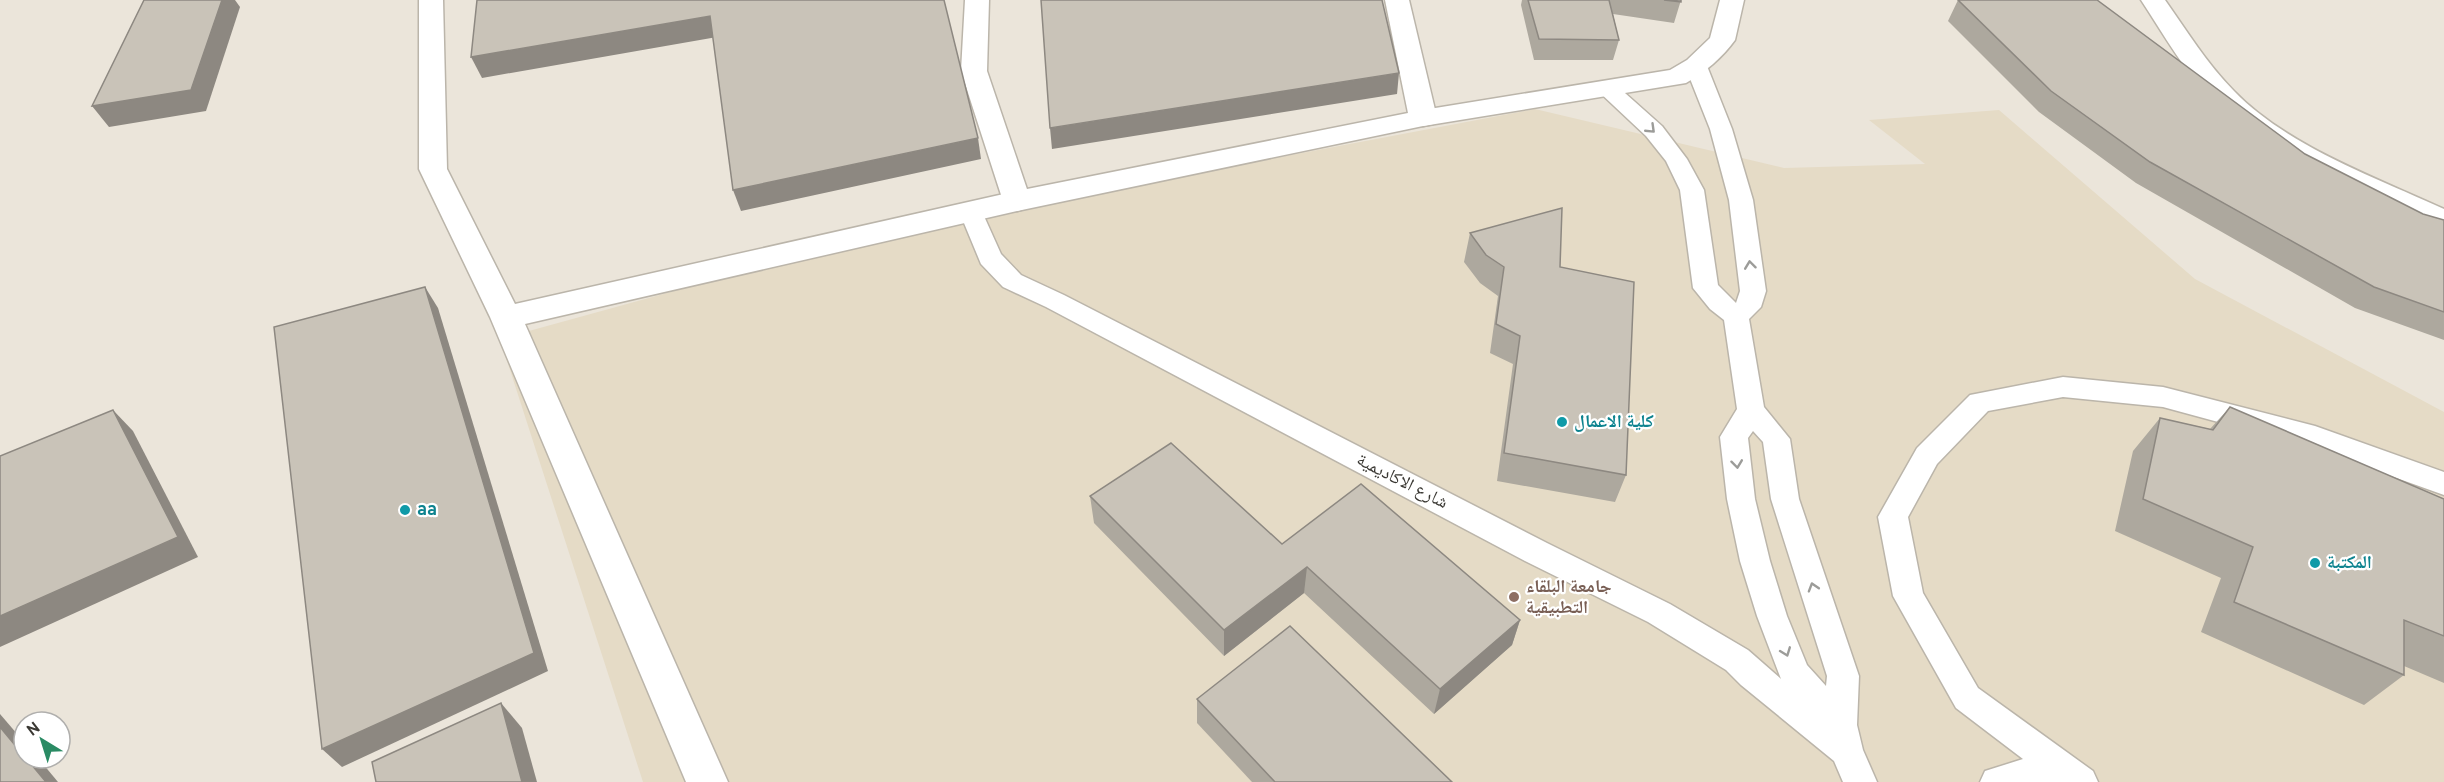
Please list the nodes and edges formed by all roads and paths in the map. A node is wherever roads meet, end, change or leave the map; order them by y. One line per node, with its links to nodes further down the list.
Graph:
1 (431, 0): 13 (street)
2 (977, 0): 9 (street)
3 (1397, 0): 8 (street)
4 (1732, 0): 6 (street)
5 (2153, 0): 11 (street)
6 (1696, 66): 7 (street); 12 (lane, one-way to 6)
7 (1608, 90): 8 (street); 12 (lane, one-way to 12)
8 (1423, 118): 9 (street)
9 (1017, 201): 10 (street)
10 (971, 211): 13 (street); 16 (lane, شارع الاكاديمية)
11 (2444, 221)
12 (1736, 316): 14 (lane)
13 (507, 317): 18 (street)
14 (1751, 410): 16 (lane, one-way to 14); 16 (lane, one-way to 16)
15 (2444, 484): 17 (lane)
16 (1843, 737): 19 (lane)
17 (2068, 773): 20 (lane)
18 (707, 782)
19 (1860, 782)
20 (1997, 782)

